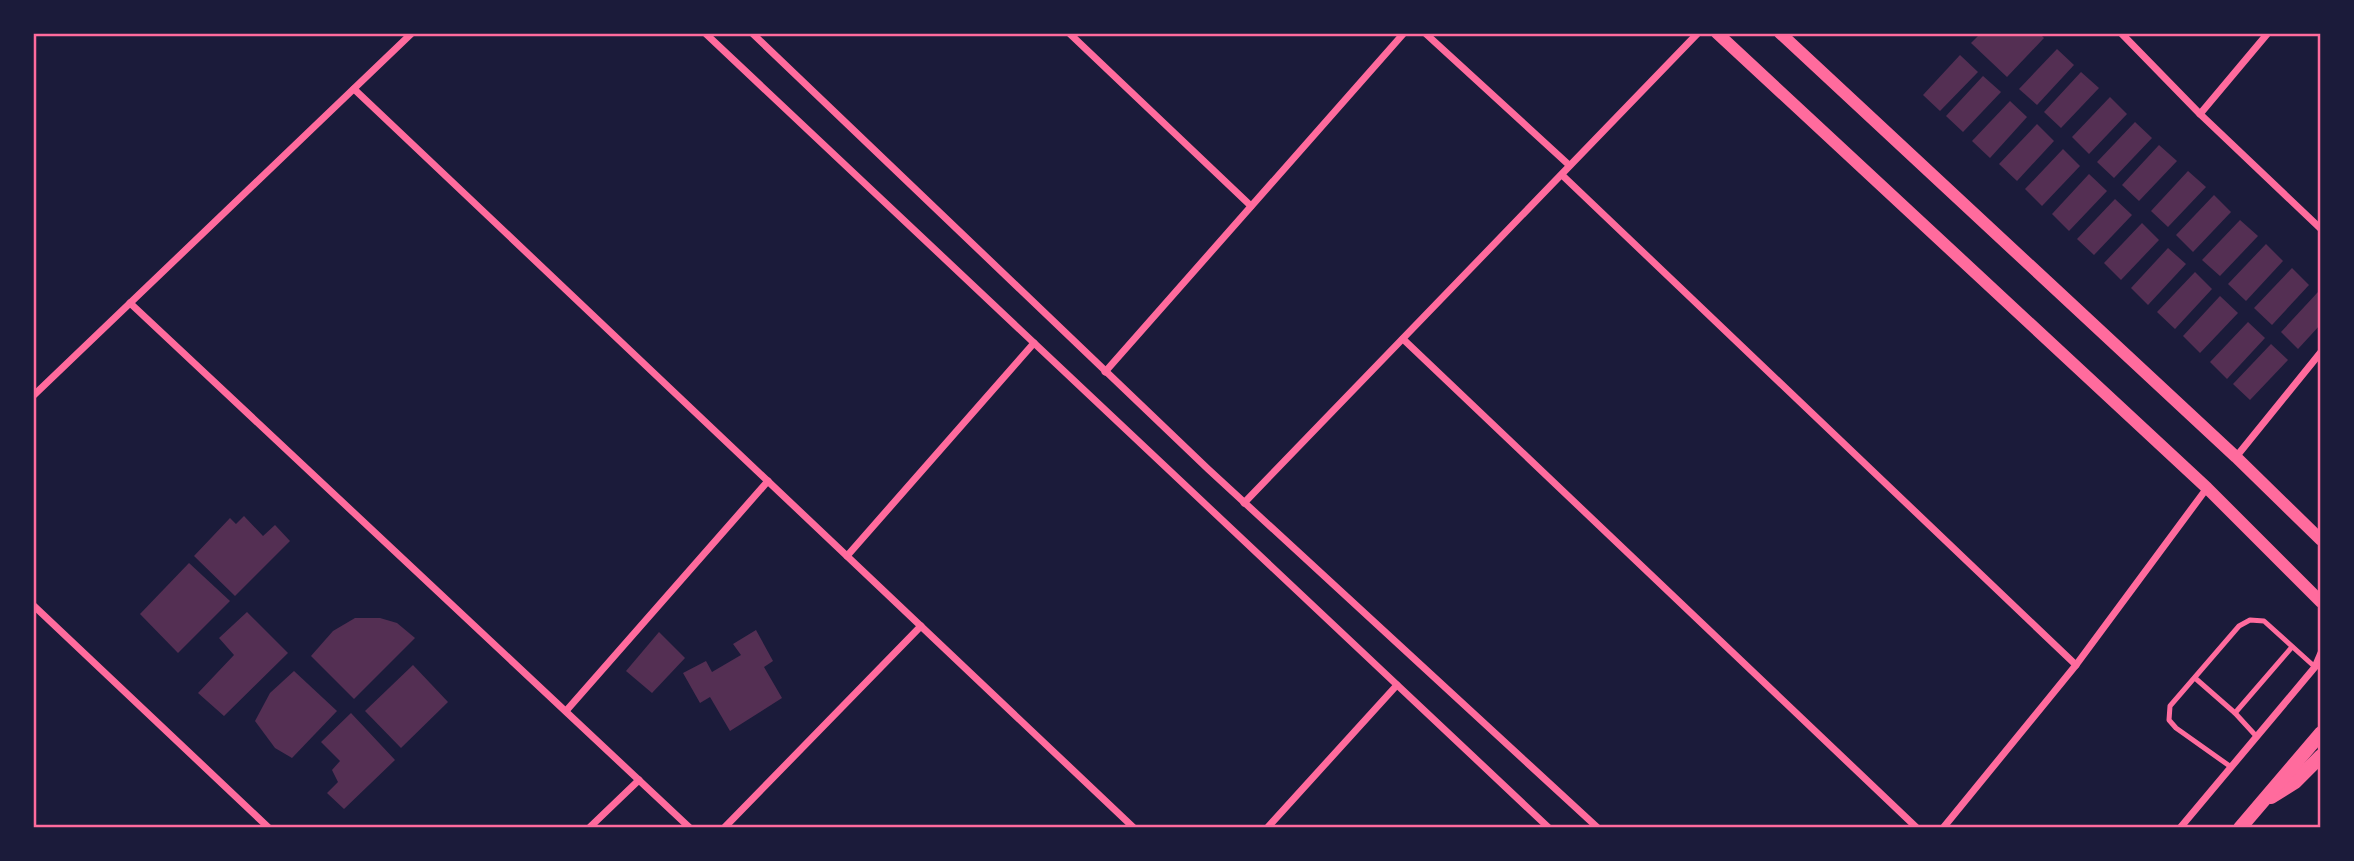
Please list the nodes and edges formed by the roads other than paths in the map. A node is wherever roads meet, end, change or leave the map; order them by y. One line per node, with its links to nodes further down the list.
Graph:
1 (412, 33): 12 (street)
2 (705, 33): 20 (street)
3 (752, 33): 22 (street)
4 (1069, 33): 16 (street)
5 (1404, 33): 16 (street)
6 (1425, 33): 14 (street)
7 (1698, 33): 14 (street)
8 (1717, 33): 26 (street)
9 (1780, 33): 24 (street)
10 (2121, 33): 13 (street)
11 (2268, 33): 13 (street)
12 (354, 89): 18 (street); 25 (street)
13 (2200, 114): 17 (street)
14 (1569, 165): 15 (street)
15 (1562, 175): 19 (street); 35 (street)
16 (1251, 206): 22 (street)
17 (2321, 229)
18 (130, 303): 23 (street); 39 (street)
19 (1403, 339): 27 (street); 55 (street)
20 (1034, 343): 29 (street); 38 (street)
21 (2321, 352): 24 (street)
22 (1105, 372): 27 (street)
23 (33, 396)
24 (2236, 457): 28 (street)
25 (768, 481): 29 (street); 39 (street)
26 (2207, 488): 30 (street); 35 (street)
27 (1244, 503): 54 (street)
28 (2321, 540)
29 (847, 556): 32 (street)
30 (2321, 602)
31 (33, 605): 47 (street)
32 (921, 626): 50 (street); 51 (street)
33 (2292, 647): 36 (lane); 37 (lane); 40 (lane)
34 (2321, 653): 36 (street)
35 (2076, 665): 56 (street)
36 (2315, 667): 42 (street)
37 (2195, 678): 40 (lane); 44 (lane)
38 (1397, 685): 52 (street); 53 (street)
39 (565, 710): 45 (street)
40 (2235, 713): 42 (lane)
41 (2321, 733): 46 (main road)
42 (2257, 737): 44 (street)
43 (2321, 756): 46 (main road)
44 (2231, 766): 57 (street)
45 (639, 780): 48 (street); 49 (street)
46 (2259, 805): 58 (main road)
47 (269, 828)
48 (589, 828)
49 (691, 828)
50 (724, 828)
51 (1134, 828)
52 (1267, 828)
53 (1549, 828)
54 (1598, 828)
55 (1917, 828)
56 (1943, 828)
57 (2180, 828)
58 (2239, 828)

